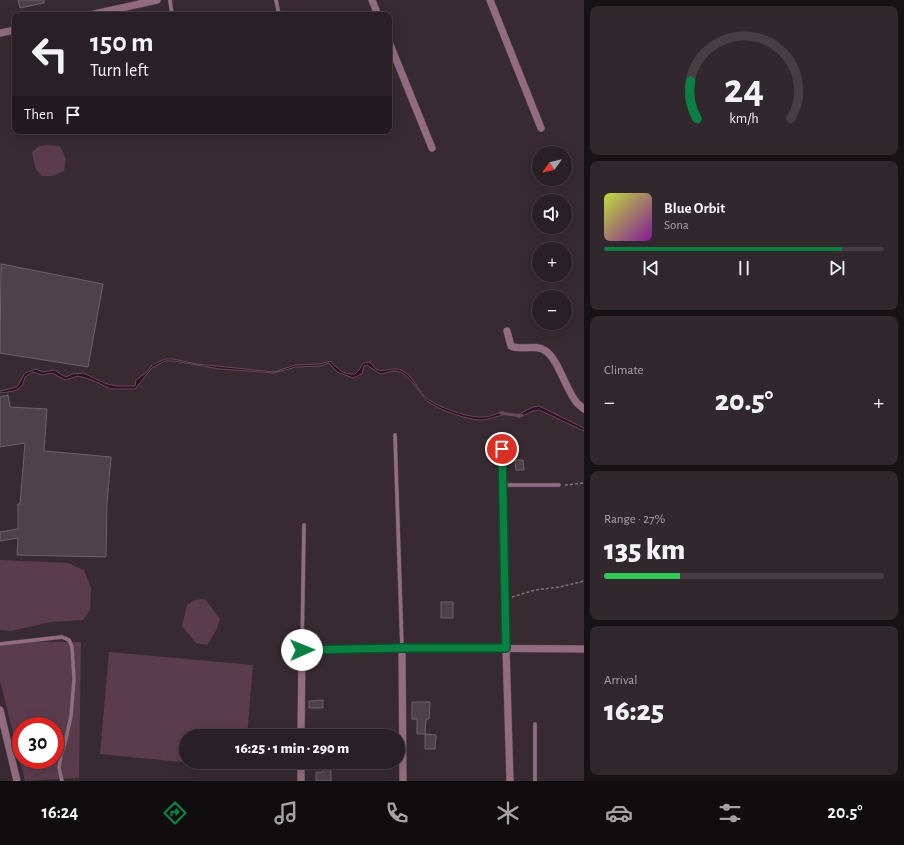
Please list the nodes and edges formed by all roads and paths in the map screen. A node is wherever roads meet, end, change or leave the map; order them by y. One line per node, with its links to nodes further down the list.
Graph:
1 (157, 0): 6 (street)
2 (170, 0): 7 (lane)
3 (276, 0): 8 (lane)
4 (372, 0): 9 (street)
5 (490, 0): 13 (street)
6 (103, 12)
7 (172, 12)
8 (278, 12)
9 (377, 12)
10 (12, 31): 11 (street)
11 (0, 33)
12 (392, 49): 14 (street)
13 (541, 128)
14 (432, 148)
15 (507, 331): 16 (street)
16 (584, 409)
17 (395, 435): 26 (lane)
18 (502, 449): 21 (lane)
19 (584, 483): 20 (path)
20 (559, 485): 21 (lane)
21 (502, 486): 24 (lane)
22 (304, 525): 29 (lane)
23 (584, 581): 24 (path)
24 (505, 600): 27 (lane)
25 (0, 644): 35 (lane)
26 (402, 648): 27 (street); 29 (street); 37 (street)
27 (506, 648): 28 (street); 38 (street)
28 (584, 649)
29 (302, 650): 32 (street)
30 (0, 710): 34 (street)
31 (536, 724): 39 (lane)
32 (302, 729)
33 (301, 769): 36 (street)
34 (17, 781)
35 (62, 781)
36 (301, 781)
37 (403, 781)
38 (510, 781)
39 (535, 781)

